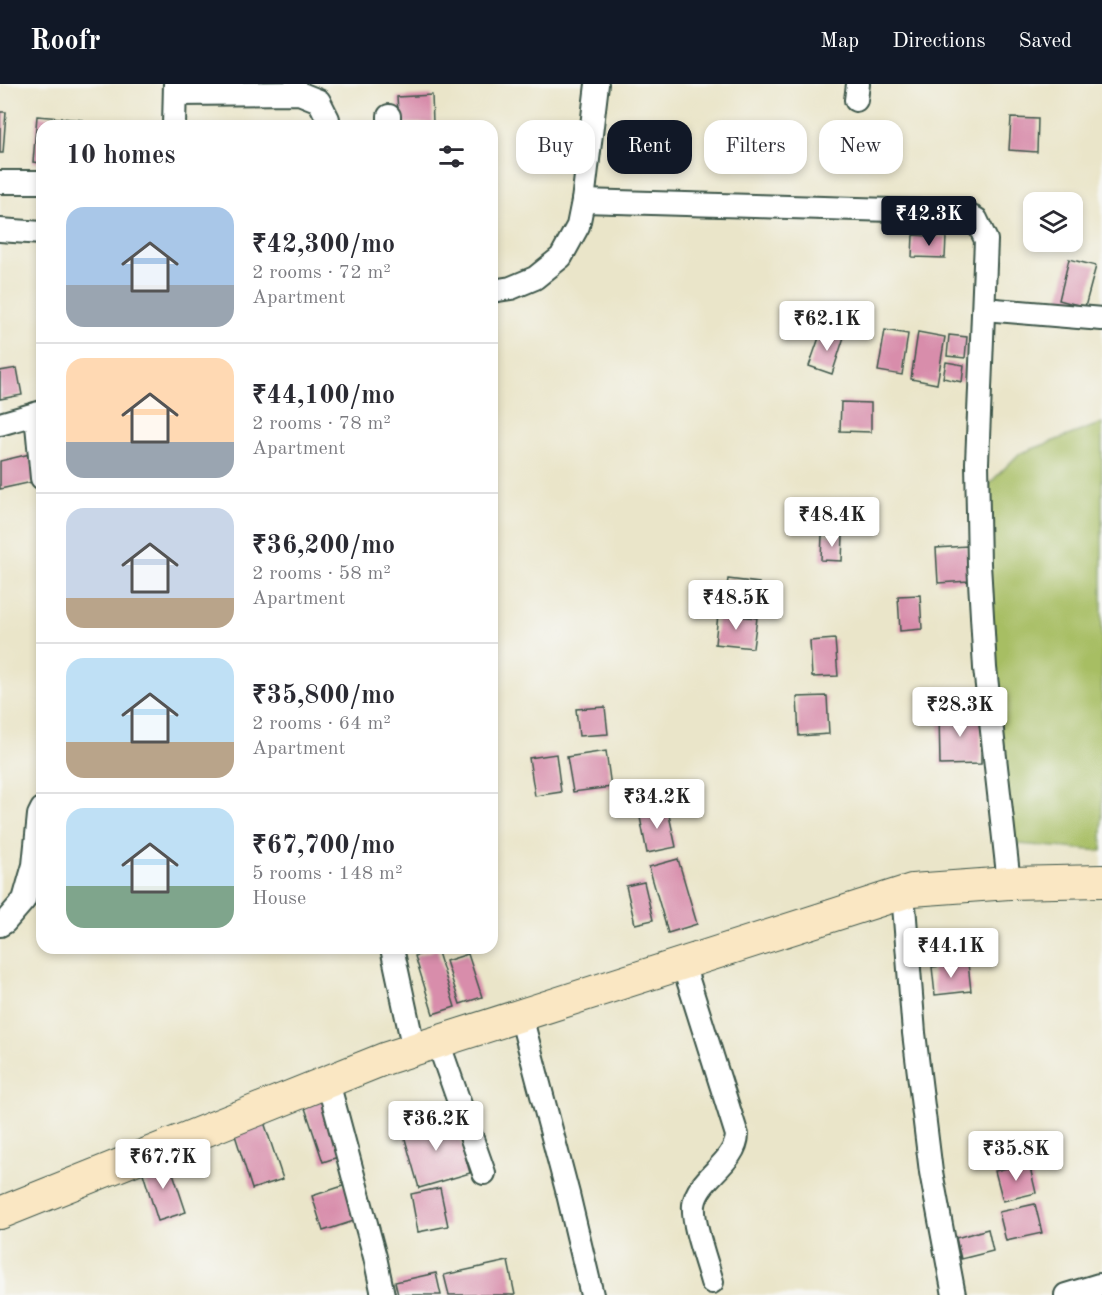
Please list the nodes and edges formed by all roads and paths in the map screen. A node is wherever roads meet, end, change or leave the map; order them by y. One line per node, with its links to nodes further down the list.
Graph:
1 (597, 84): 7 (street)
2 (175, 89): 3 (street); 4 (street)
3 (174, 120)
4 (328, 120)
5 (0, 182): 6 (street)
6 (36, 182)
7 (583, 201): 10 (street); 11 (street)
8 (0, 230): 9 (street)
9 (36, 233)
10 (498, 290)
11 (984, 309): 12 (street); 17 (street)
12 (1102, 319)
13 (36, 414): 14 (street)
14 (0, 424)
15 (36, 845): 19 (street)
16 (1102, 881): 17 (street)
17 (1009, 883): 18 (street)
18 (903, 893): 21 (street); 31 (street)
19 (0, 925)
20 (394, 954): 23 (street)
21 (683, 964): 22 (street); 27 (street)
22 (521, 1016): 23 (street); 30 (street)
23 (426, 1046): 24 (street); 25 (street)
24 (328, 1082): 26 (street); 29 (street)
25 (484, 1173)
26 (0, 1213)
27 (712, 1282)
28 (1099, 1285): 32 (street)
29 (383, 1295)
30 (592, 1295)
31 (954, 1295)
32 (1066, 1295)

